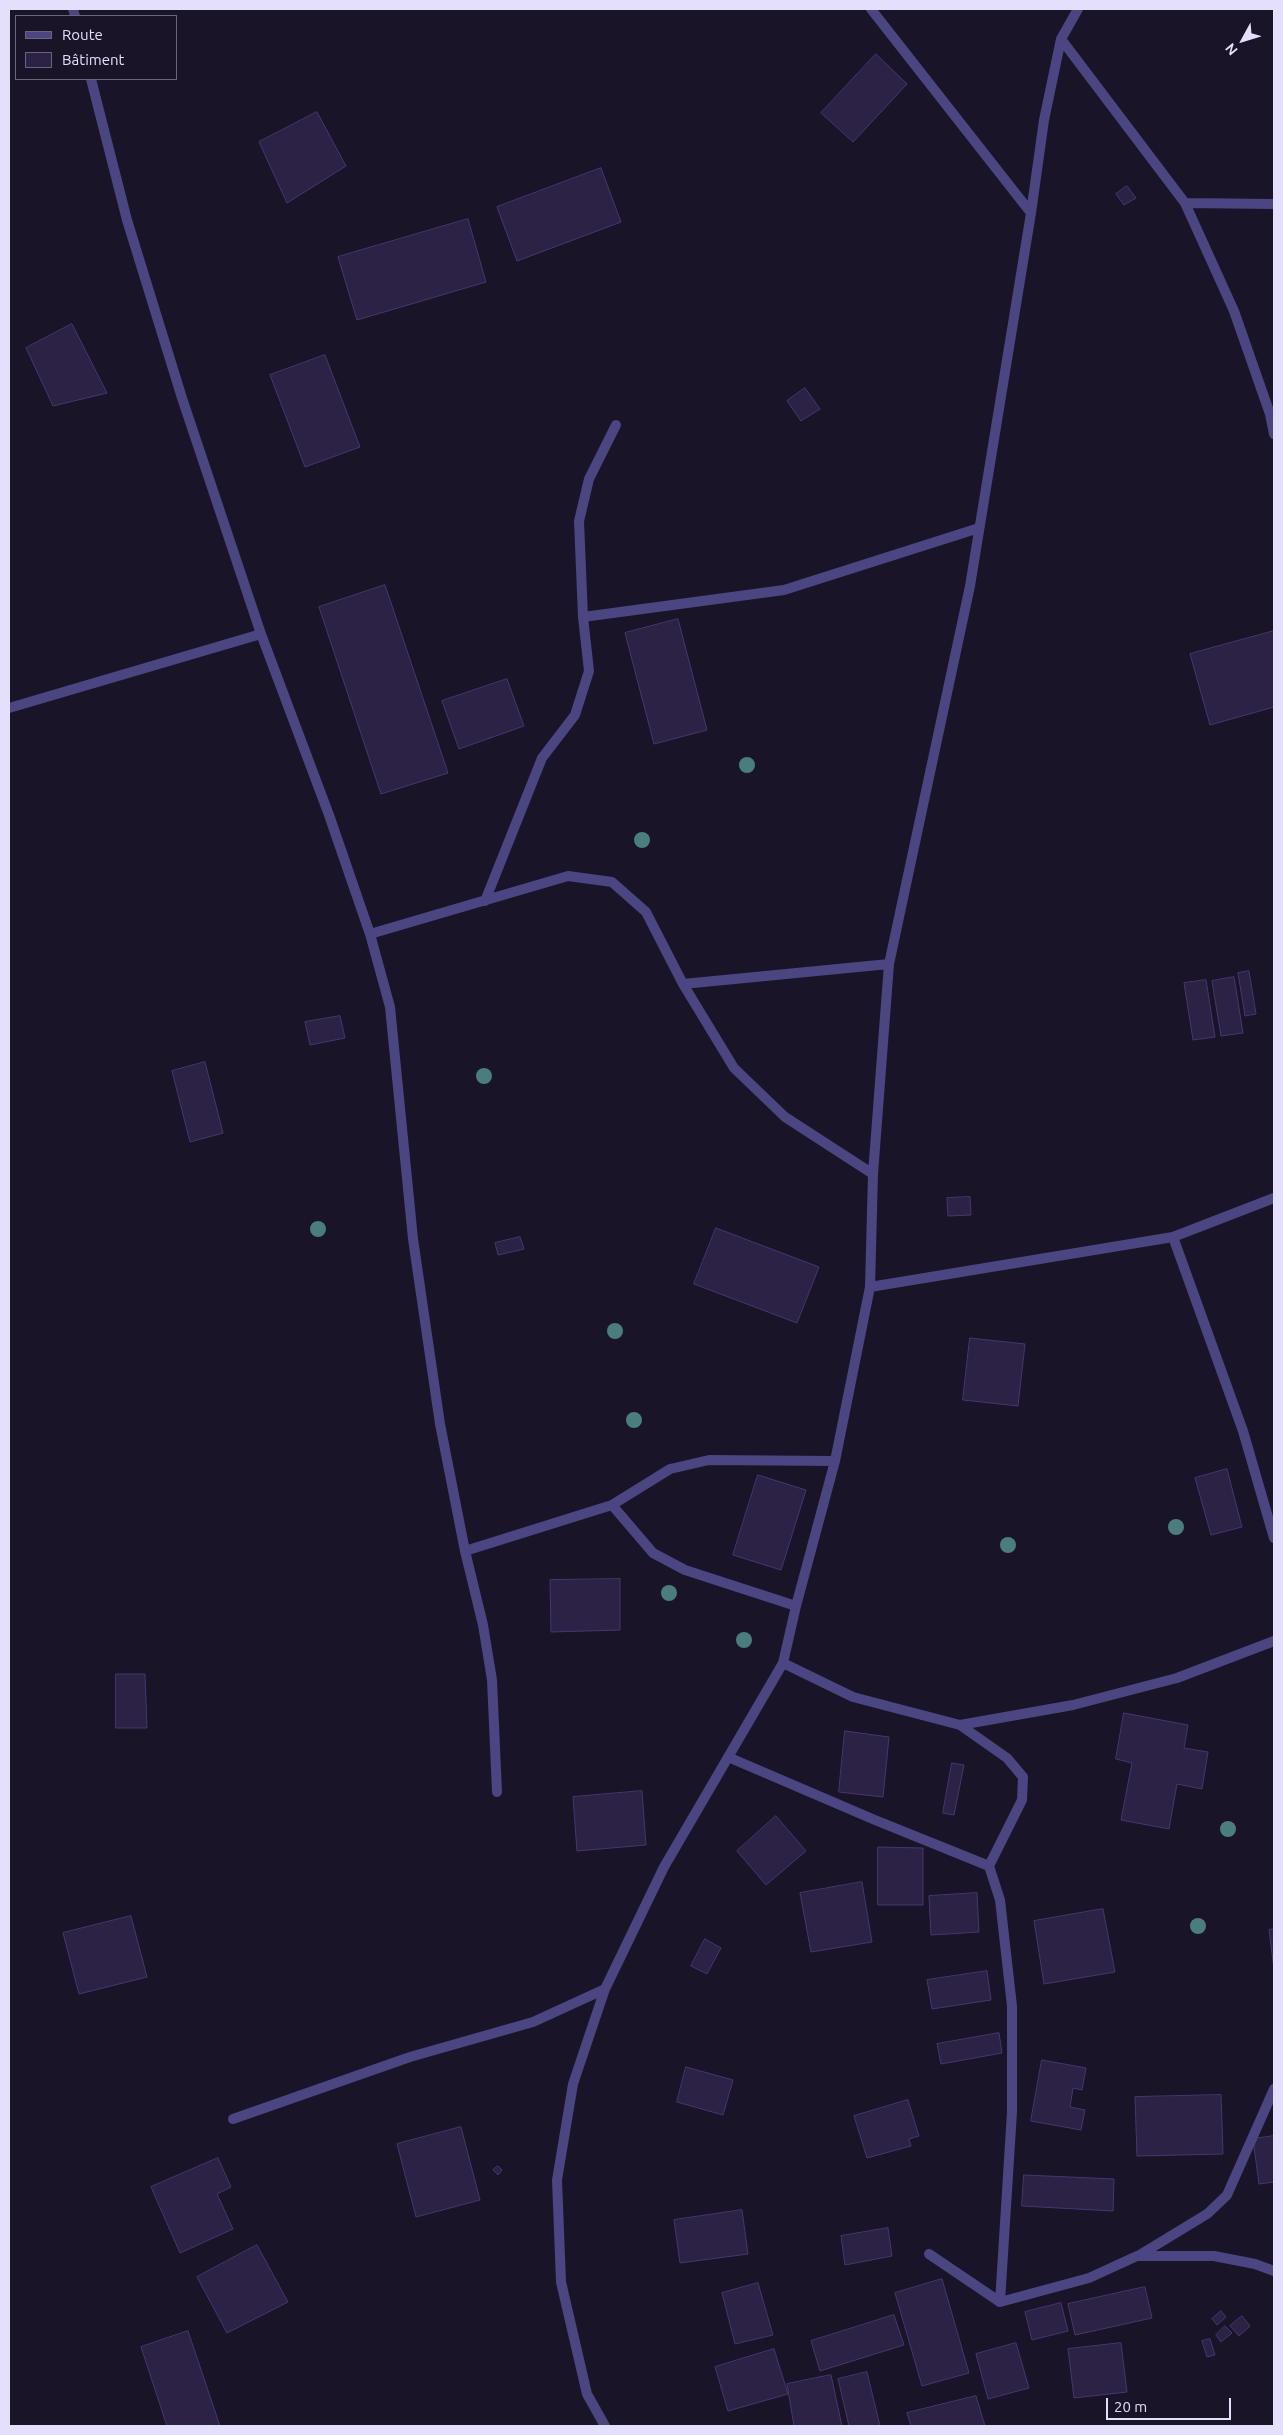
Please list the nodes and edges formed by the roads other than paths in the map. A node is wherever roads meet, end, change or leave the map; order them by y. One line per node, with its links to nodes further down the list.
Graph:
1 (872, 9): 7 (street)
2 (1078, 9): 3 (street)
3 (1062, 39): 5 (street); 7 (street)
4 (91, 80): 12 (street)
5 (1185, 203): 6 (street); 9 (street)
6 (1274, 204)
7 (1031, 213): 10 (street)
8 (616, 425): 11 (street)
9 (1274, 434)
10 (979, 528): 11 (street); 16 (street)
11 (583, 617): 14 (street)
12 (261, 634): 13 (street); 15 (street)
13 (9, 708)
14 (484, 901): 15 (street); 17 (street)
15 (370, 934): 25 (street)
16 (889, 964): 17 (street); 18 (street)
17 (683, 984): 18 (street)
18 (873, 1174): 21 (street)
19 (1274, 1198): 20 (street)
20 (1173, 1237): 21 (street); 24 (street)
21 (870, 1287): 22 (street)
22 (835, 1461): 23 (street); 26 (street)
23 (612, 1505): 25 (street); 26 (street)
24 (1274, 1538)
25 (465, 1551): 31 (street)
26 (796, 1606): 28 (street)
27 (1274, 1641): 29 (street)
28 (783, 1663): 29 (street); 30 (street)
29 (960, 1725): 32 (street)
30 (728, 1757): 32 (street); 33 (street)
31 (497, 1792)
32 (989, 1866): 39 (street)
33 (604, 1989): 35 (street); 40 (street)
34 (1274, 2089): 37 (street)
35 (233, 2118)
36 (929, 2254): 39 (street)
37 (1138, 2256): 38 (street); 39 (street)
38 (1274, 2271)
39 (1000, 2302)
40 (605, 2426)

